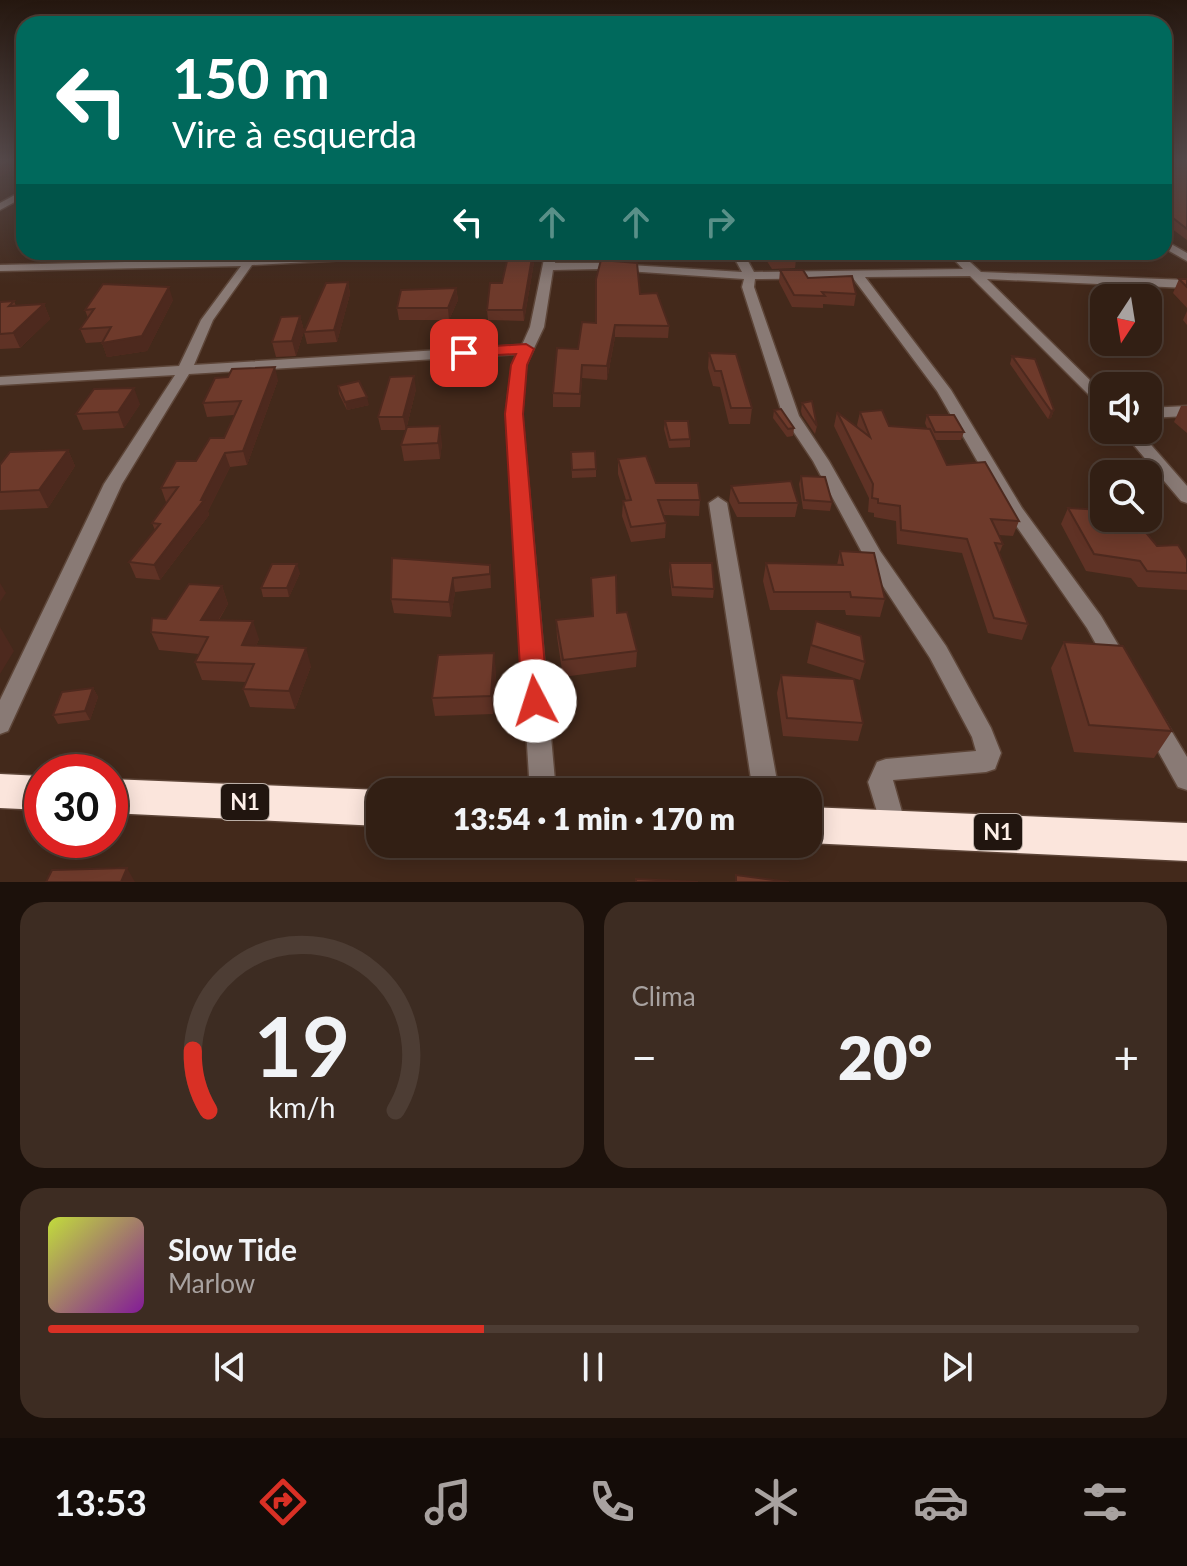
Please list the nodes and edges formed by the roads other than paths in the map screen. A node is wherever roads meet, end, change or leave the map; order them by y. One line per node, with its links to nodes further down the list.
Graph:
1 (287, 260): 6 (street)
2 (550, 260): 12 (street)
3 (562, 260): 10 (street)
4 (741, 260): 10 (street)
5 (962, 260): 9 (street)
6 (249, 262): 7 (street); 13 (street)
7 (0, 268)
8 (856, 274): 9 (street); 10 (street); 21 (street)
9 (977, 274): 11 (street); 15 (street)
10 (750, 276): 32 (street)
11 (1187, 284)
12 (526, 349): 13 (street); 24 (street)
13 (184, 371): 14 (street); 23 (street)
14 (0, 381)
15 (1090, 388)
16 (1187, 411): 17 (street)
17 (1162, 412)
18 (1141, 444): 19 (street)
19 (1187, 497)
20 (718, 503): 25 (street)
21 (1125, 675)
22 (1148, 714): 26 (street)
23 (0, 724)
24 (542, 778)
25 (764, 778)
26 (1187, 779)
27 (0, 791): 28 (highway)
28 (24, 792)
29 (128, 797): 30 (highway, N1)
30 (366, 807)
31 (822, 825): 32 (highway, N1)
32 (893, 826): 33 (highway, N1)
33 (1187, 842)

